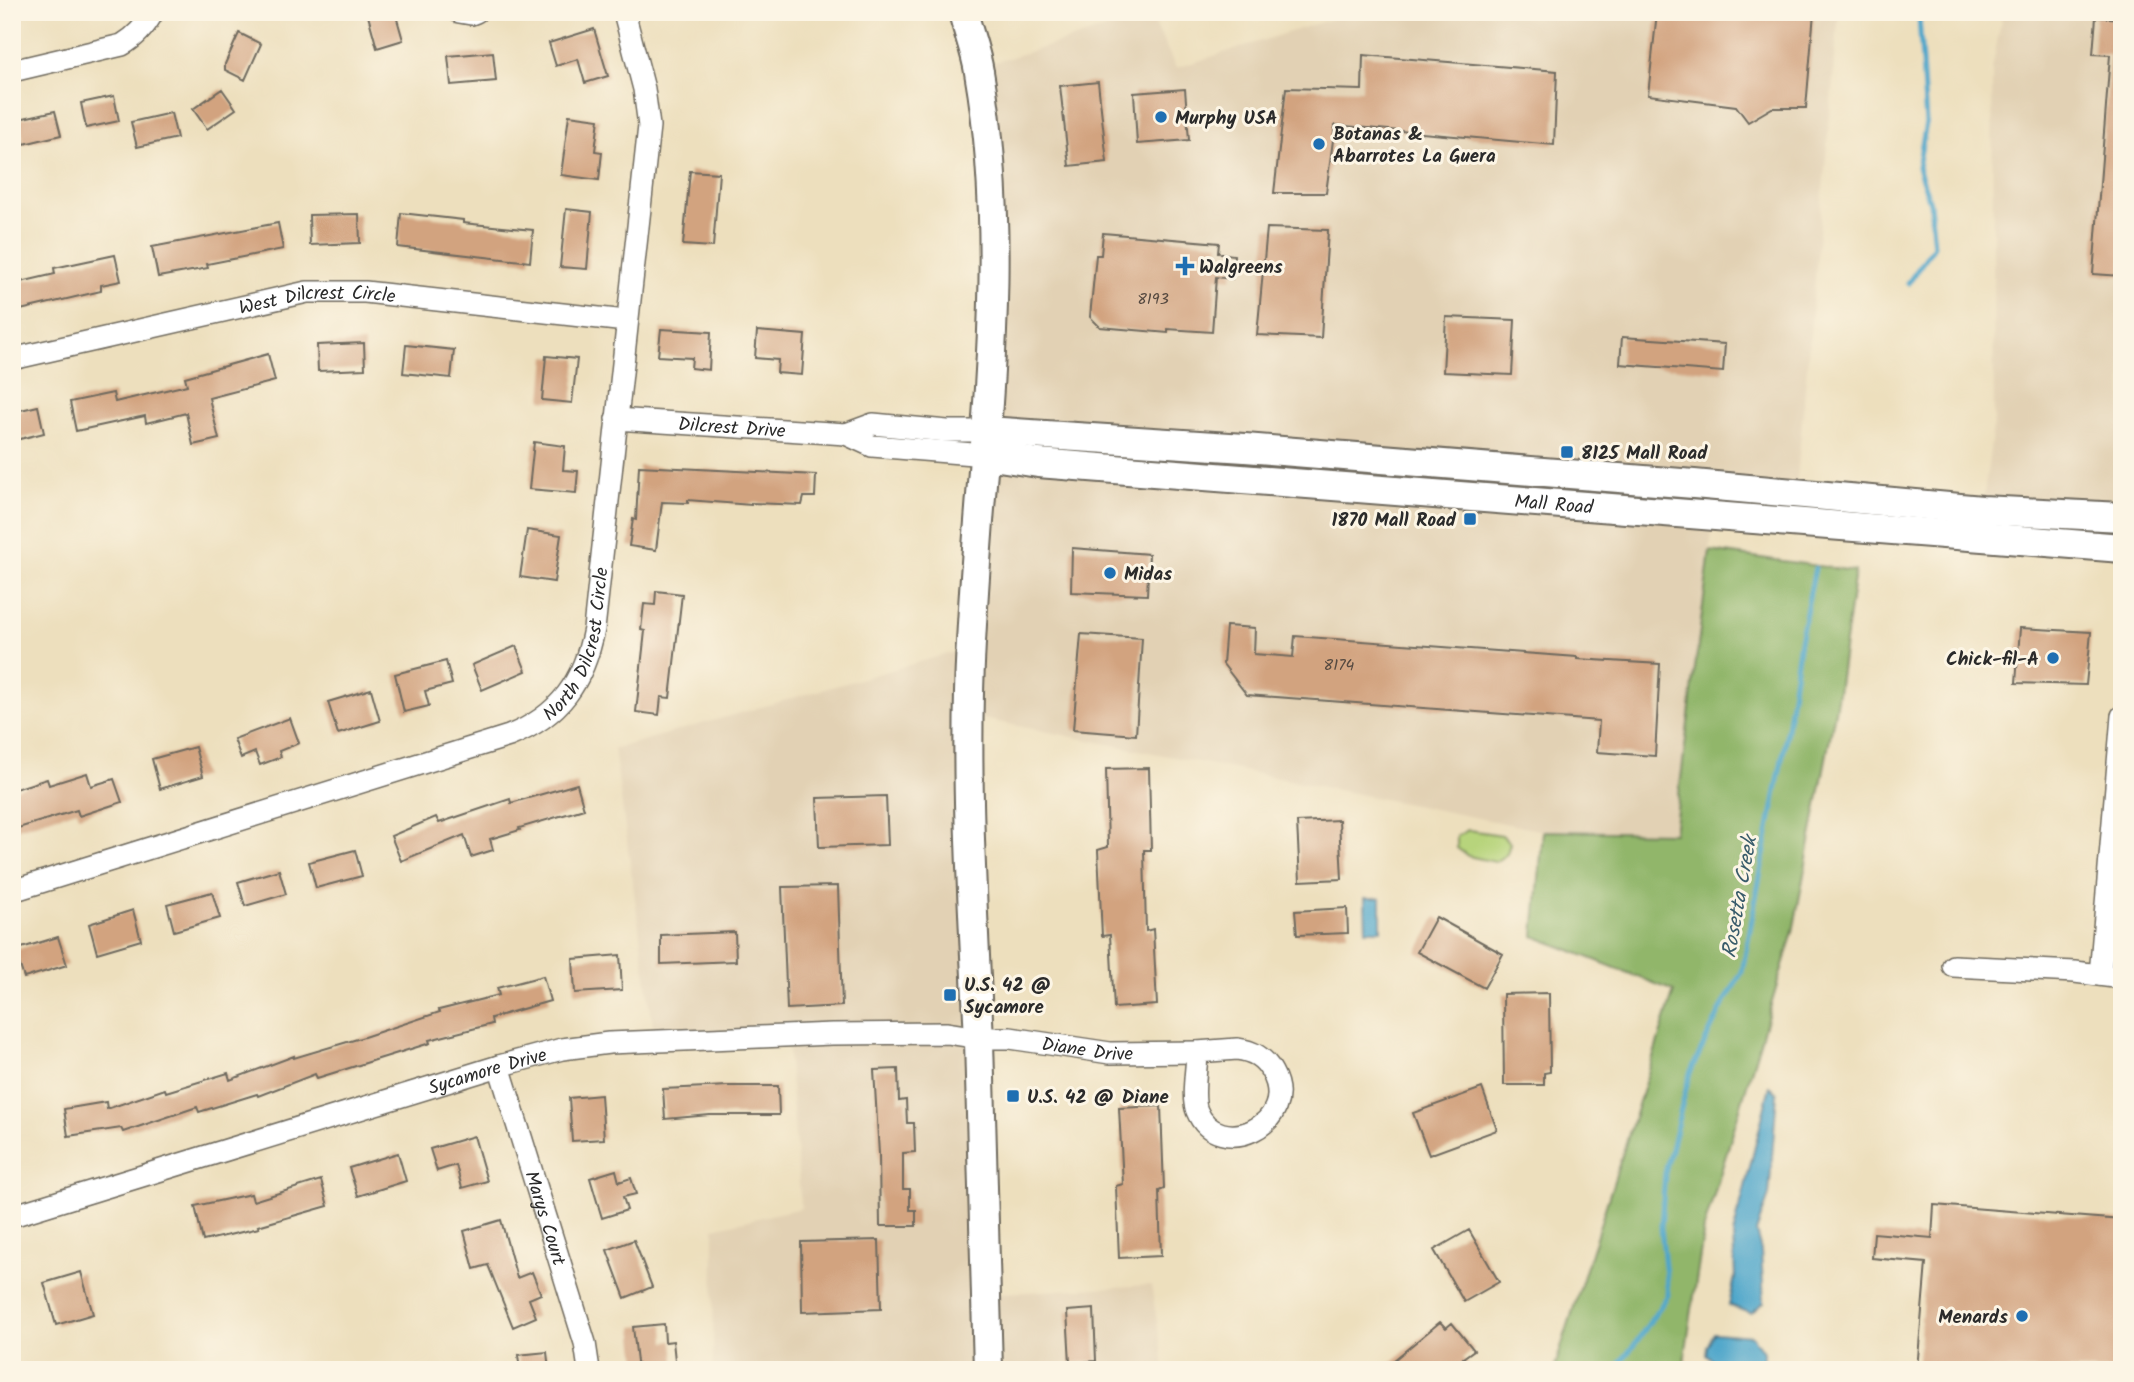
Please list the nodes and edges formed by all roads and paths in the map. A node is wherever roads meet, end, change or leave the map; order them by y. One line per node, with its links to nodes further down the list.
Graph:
1 (153, 12): 6 (street)
2 (459, 12): 3 (street)
3 (476, 12)
4 (624, 12): 7 (street, North Dilcrest Circle)
5 (963, 12): 10 (main road)
6 (12, 71)
7 (626, 321): 8 (street, West Dilcrest Circle); 9 (street, North Dilcrest Circle)
8 (12, 359)
9 (616, 419): 10 (street, Dilcrest Drive); 14 (street, North Dilcrest Circle)
10 (986, 443): 11 (main road, Mall Road); 12 (main road, Mall Road); 18 (main road)
11 (2122, 517)
12 (2122, 548)
13 (2122, 716): 16 (street)
14 (12, 891)
15 (1953, 966): 16 (street)
16 (2100, 975): 17 (street)
17 (2122, 978)
18 (979, 1038): 19 (street, Diane Drive); 20 (street, Sycamore Drive); 23 (main road)
19 (1197, 1052): 19 (street, Diane Drive)
20 (499, 1066): 21 (street, Sycamore Drive); 22 (street, Marys Court)
21 (12, 1216)
22 (589, 1370)
23 (988, 1370)

